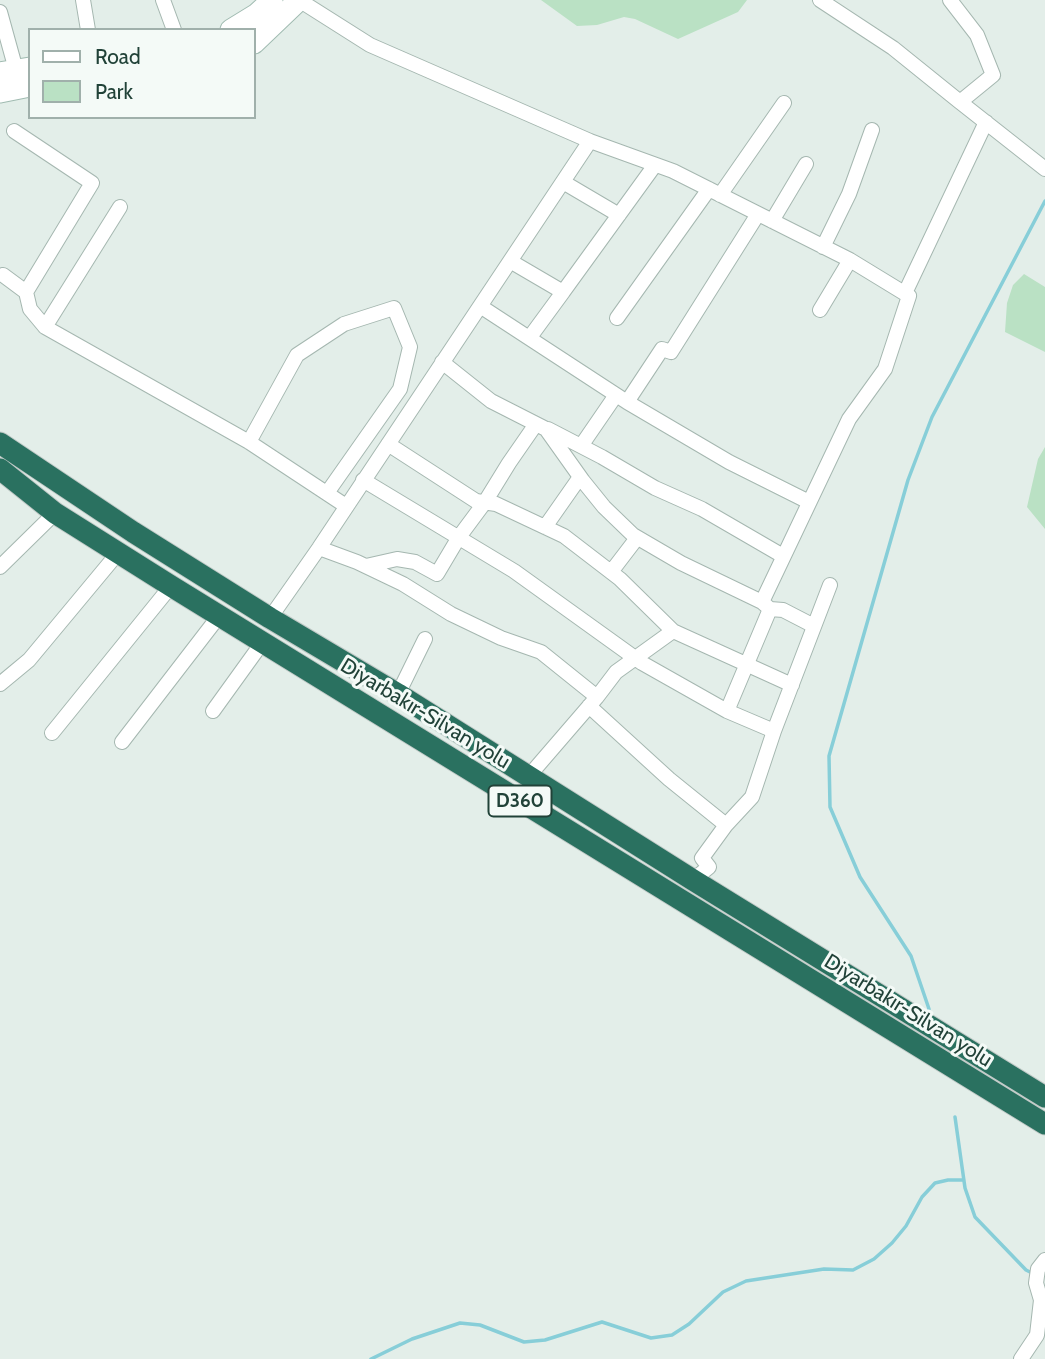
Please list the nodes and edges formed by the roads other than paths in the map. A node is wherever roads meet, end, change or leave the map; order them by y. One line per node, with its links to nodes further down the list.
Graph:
1 (83, 0): 8 (street)
2 (163, 0): 9 (street)
3 (272, 0): 10 (street)
4 (299, 0): 11 (street); 19 (street)
5 (820, 0): 14 (street)
6 (950, 0): 14 (street)
7 (0, 12): 12 (street)
8 (88, 28)
9 (173, 28)
10 (234, 28)
11 (256, 41)
12 (19, 74): 13 (street)
13 (0, 92)
14 (960, 102): 16 (street)
15 (784, 103): 24 (street)
16 (986, 122): 22 (street); 34 (street)
17 (872, 130): 28 (street)
18 (14, 131): 32 (street)
19 (590, 141): 21 (street); 23 (street)
20 (806, 163): 27 (street)
21 (655, 164): 24 (street); 26 (street)
22 (1045, 169)
23 (563, 181): 26 (street); 30 (street)
24 (714, 192): 27 (street); 37 (street)
25 (120, 207): 38 (street)
26 (619, 215): 33 (street)
27 (765, 217): 28 (street); 41 (street)
28 (823, 247): 29 (street)
29 (850, 260): 34 (street); 36 (street)
30 (510, 261): 33 (street); 35 (street)
31 (3, 275): 32 (street)
32 (26, 292): 38 (street)
33 (563, 292): 39 (street)
34 (905, 293): 52 (street)
35 (480, 306): 39 (street); 40 (street)
36 (820, 310)
37 (617, 318)
38 (45, 327): 43 (street)
39 (530, 337): 41 (street)
40 (442, 362): 42 (street); 45 (street)
41 (621, 398): 46 (street); 52 (street)
42 (541, 426): 46 (street); 48 (street); 51 (street)
43 (249, 442): 50 (street); 50 (street)
44 (0, 443): 68 (highway, Diyarbakır-Silvan yolu / D360)
45 (387, 444): 49 (street); 51 (street)
46 (581, 446): 60 (street)
47 (0, 469): 54 (highway, Diyarbakır-Silvan yolu / D360)
48 (580, 477): 55 (street); 57 (street)
49 (363, 480): 53 (street); 56 (street)
50 (327, 494): 53 (street)
51 (485, 502): 55 (street); 56 (street)
52 (809, 502): 60 (street)
53 (346, 506): 58 (street)
54 (55, 513): 59 (highway, Diyarbakır-Silvan yolu / D360); 62 (street)
55 (545, 527): 63 (street)
56 (459, 537): 61 (street); 73 (street)
57 (637, 538): 63 (street); 66 (street)
58 (319, 548): 61 (street); 68 (street)
59 (118, 553): 65 (highway, Diyarbakır-Silvan yolu / D360); 75 (street)
60 (783, 556): 66 (street)
61 (366, 566): 78 (street)
62 (0, 567)
63 (611, 572): 70 (street)
64 (830, 585): 69 (street)
65 (171, 586): 67 (highway, Diyarbakır-Silvan yolu / D360); 82 (street)
66 (766, 606): 69 (street); 74 (street)
67 (219, 616): 72 (highway, Diyarbakır-Silvan yolu / D360); 83 (street)
68 (270, 618): 77 (highway, Diyarbakır-Silvan yolu / D360)
69 (814, 626): 76 (street)
70 (673, 631): 73 (street); 74 (street)
71 (425, 639): 77 (street)
72 (262, 643): 79 (street); 88 (highway, Diyarbakır-Silvan yolu / D360)
73 (635, 658): 78 (street); 80 (street)
74 (747, 664): 76 (street); 80 (street)
75 (0, 684)
76 (792, 685): 81 (street)
77 (398, 694): 84 (highway, Diyarbakır-Silvan yolu / D360)
78 (593, 701): 84 (street); 85 (street)
79 (213, 711)
80 (727, 711): 81 (street)
81 (774, 731): 85 (street)
82 (52, 733)
83 (122, 742)
84 (528, 776): 86 (highway, Diyarbakır-Silvan yolu / D360)
85 (726, 825): 86 (street)
86 (693, 880): 87 (highway, Diyarbakır-Silvan yolu / D360)
87 (1045, 1097)
88 (1045, 1124)
89 (1045, 1260): 90 (street)
90 (1021, 1359)

